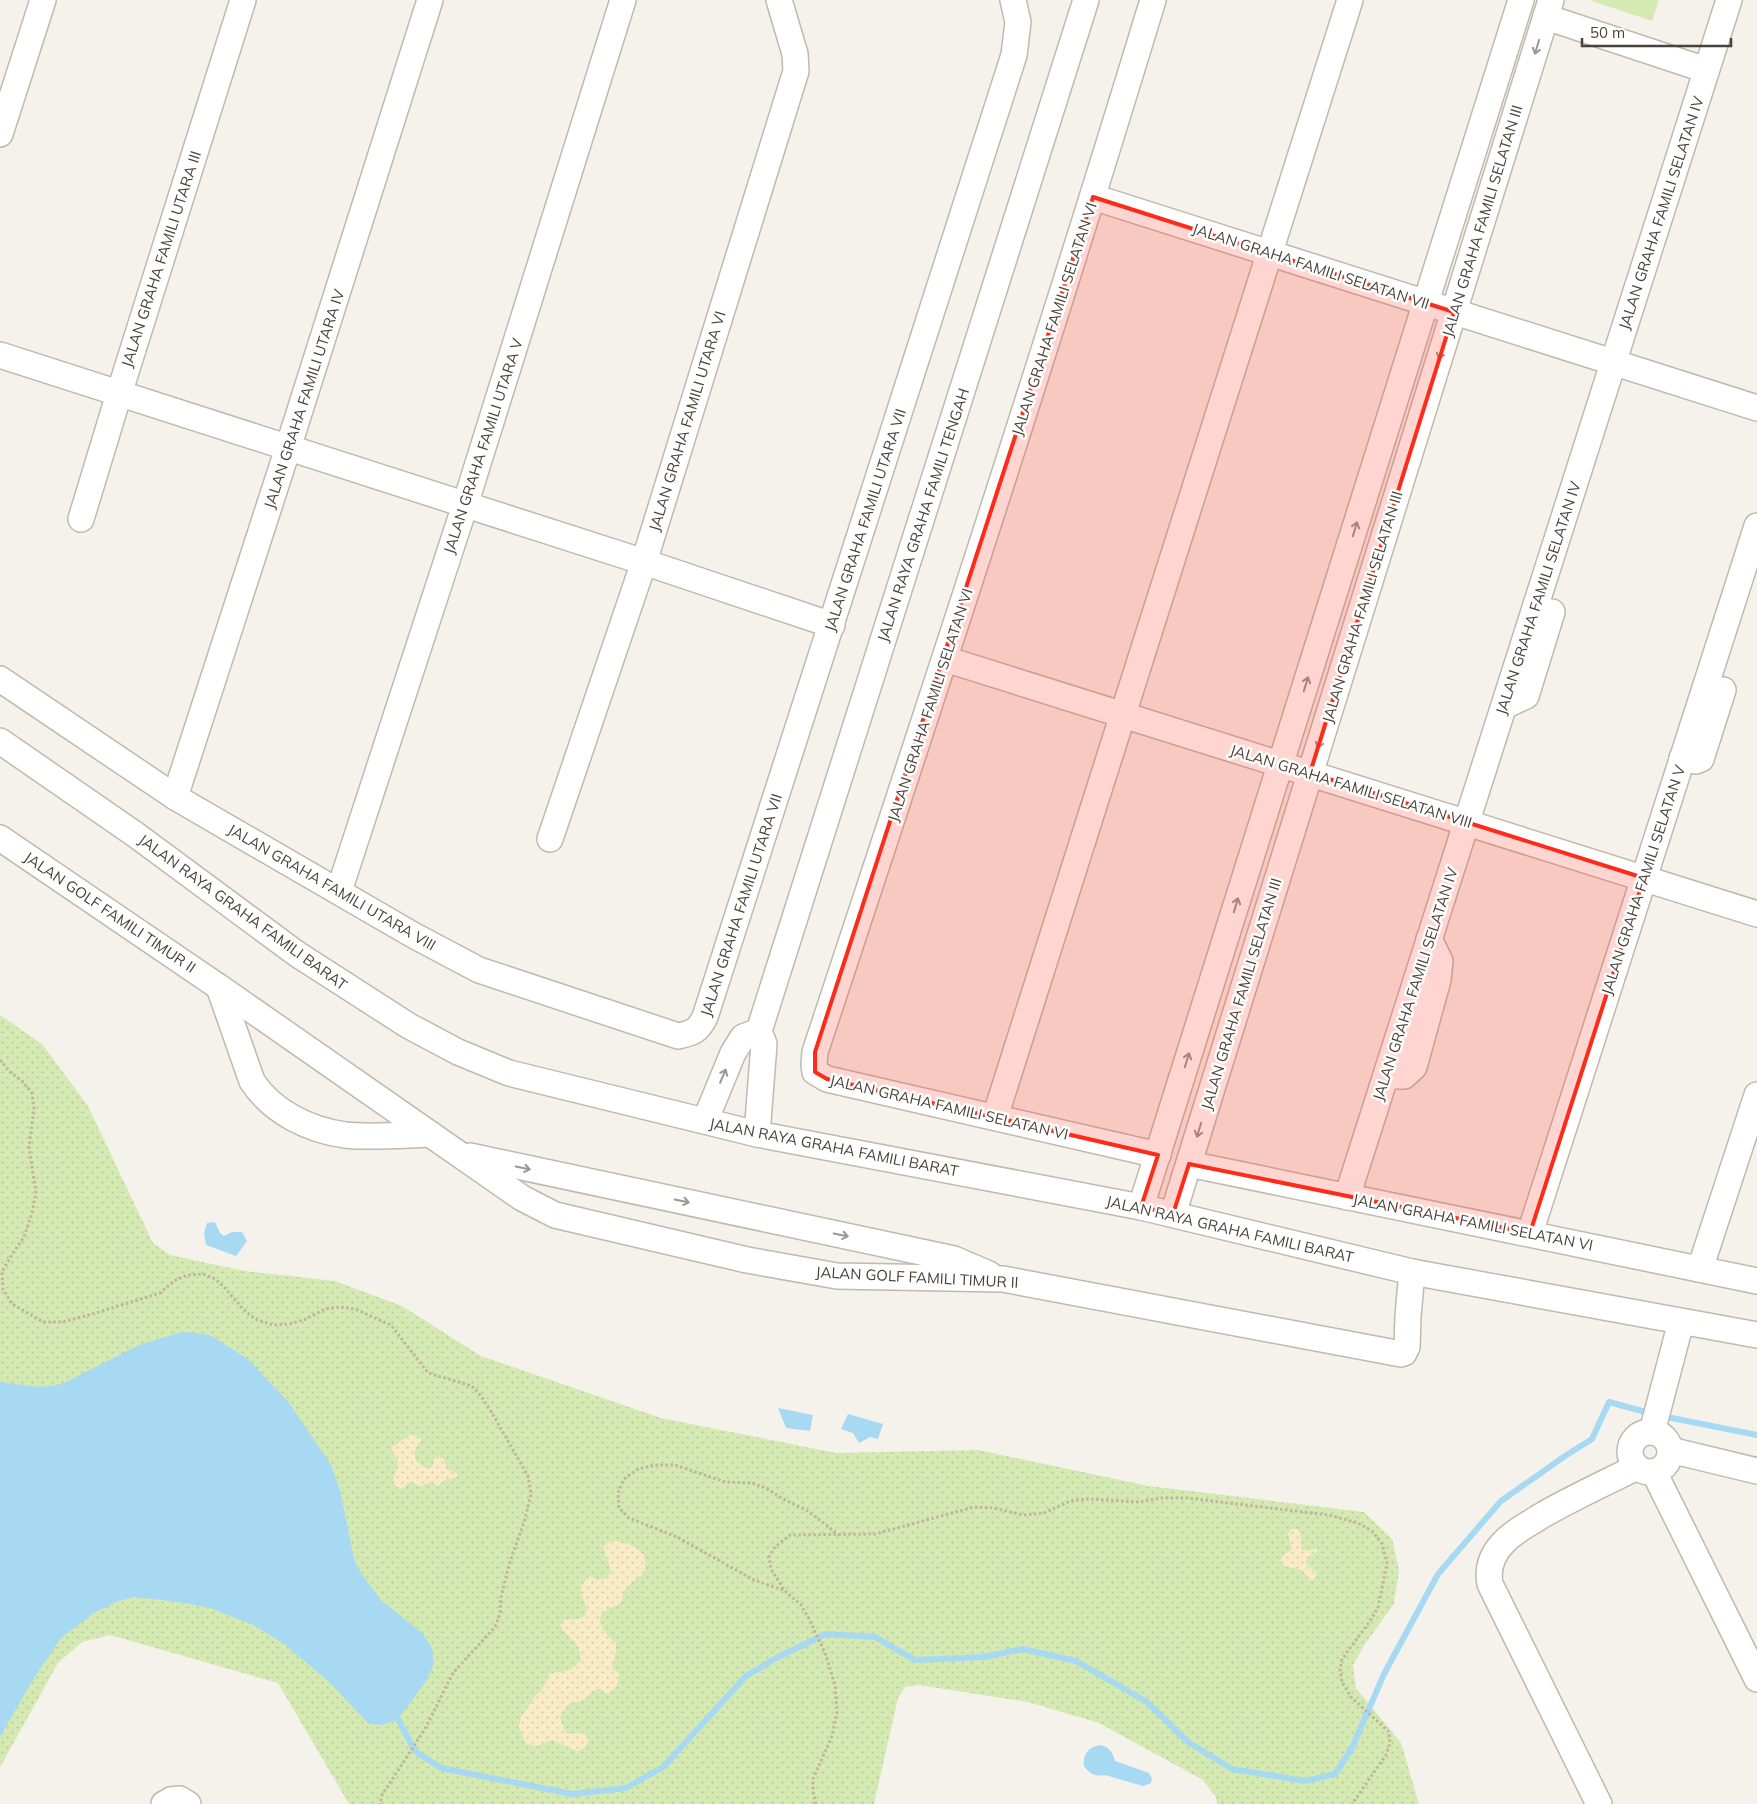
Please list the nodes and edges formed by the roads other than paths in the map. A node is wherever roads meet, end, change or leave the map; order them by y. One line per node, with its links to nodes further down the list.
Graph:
1 (43, 0): 14 (street)
2 (243, 0): 21 (street, JALAN GRAHA FAMILI UTARA III)
3 (430, 0): 23 (street, JALAN GRAHA FAMILI UTARA IV)
4 (623, 0): 24 (street, JALAN GRAHA FAMILI UTARA V)
5 (779, 0): 28 (street, JALAN GRAHA FAMILI UTARA VI)
6 (1013, 0): 30 (street, JALAN GRAHA FAMILI UTARA VII)
7 (1086, 0): 46 (street, JALAN RAYA GRAHA FAMILI TENGAH)
8 (1153, 0): 15 (street, JALAN GRAHA FAMILI SELATAN VI)
9 (1350, 0): 16 (street)
10 (1521, 0): 17 (street, JALAN GRAHA FAMILI SELATAN III)
11 (1729, 0): 13 (street, JALAN GRAHA FAMILI SELATAN IV)
12 (1549, 9): 13 (street); 18 (street, JALAN GRAHA FAMILI SELATAN III, one-way to 18)
13 (1706, 70): 20 (street, JALAN GRAHA FAMILI SELATAN IV)
14 (0, 134)
15 (1093, 197): 16 (street, JALAN GRAHA FAMILI SELATAN VII); 31 (street, JALAN GRAHA FAMILI SELATAN VI)
16 (1270, 254): 17 (street, JALAN GRAHA FAMILI SELATAN VII); 33 (street)
17 (1426, 303): 18 (street, JALAN GRAHA FAMILI SELATAN VII); 36 (street, JALAN GRAHA FAMILI SELATAN III, one-way to 17)
18 (1454, 312): 20 (street, JALAN GRAHA FAMILI SELATAN VII); 37 (street, JALAN GRAHA FAMILI SELATAN III, one-way to 37)
19 (0, 355): 21 (street)
20 (1613, 362): 22 (street, JALAN GRAHA FAMILI SELATAN VII); 39 (street, JALAN GRAHA FAMILI SELATAN IV)
21 (118, 394): 23 (street); 25 (street, JALAN GRAHA FAMILI UTARA III)
22 (1757, 408)
23 (288, 448): 24 (street); 38 (street, JALAN GRAHA FAMILI UTARA IV)
24 (465, 505): 28 (street); 43 (street, JALAN GRAHA FAMILI UTARA V)
25 (81, 519)
26 (1757, 526): 27 (street, JALAN GRAHA FAMILI SELATAN V)
27 (1753, 552): 35 (street, JALAN GRAHA FAMILI SELATAN V)
28 (644, 562): 30 (street); 41 (street, JALAN GRAHA FAMILI UTARA VI)
29 (1757, 581): 35 (street)
30 (832, 624): 47 (street, JALAN GRAHA FAMILI UTARA VII)
31 (946, 659): 33 (street, JALAN GRAHA FAMILI SELATAN VIII); 49 (street, JALAN GRAHA FAMILI SELATAN VI)
32 (0, 679): 38 (street, JALAN GRAHA FAMILI UTARA VIII)
33 (1123, 715): 36 (street, JALAN GRAHA FAMILI SELATAN VIII); 49 (street)
34 (0, 740): 50 (street, JALAN RAYA GRAHA FAMILI BARAT)
35 (1682, 758): 42 (street, JALAN GRAHA FAMILI SELATAN V)
36 (1281, 764): 37 (street, JALAN GRAHA FAMILI SELATAN VIII); 54 (street, JALAN GRAHA FAMILI SELATAN III, one-way to 36)
37 (1310, 773): 39 (street, JALAN GRAHA FAMILI SELATAN VIII); 55 (street, JALAN GRAHA FAMILI SELATAN III, one-way to 55)
38 (175, 797): 43 (street, JALAN GRAHA FAMILI UTARA VIII)
39 (1466, 823): 42 (street, JALAN GRAHA FAMILI SELATAN VIII); 56 (street, JALAN GRAHA FAMILI SELATAN IV)
40 (0, 838): 45 (street, JALAN GOLF FAMILI TIMUR II)
41 (550, 838)
42 (1644, 878): 44 (street, JALAN GRAHA FAMILI SELATAN VIII); 59 (street, JALAN GRAHA FAMILI SELATAN V)
43 (340, 891): 47 (street, JALAN GRAHA FAMILI UTARA VIII)
44 (1757, 914)
45 (219, 987): 51 (street, JALAN GOLF FAMILI TIMUR II); 51 (street)
46 (759, 1031): 50 (street, one-way to 46); 52 (street, JALAN RAYA GRAHA FAMILI TENGAH)
47 (691, 1033)
48 (1757, 1095): 60 (street)
49 (995, 1118): 54 (street, JALAN GRAHA FAMILI SELATAN VI)
50 (705, 1121): 52 (street, JALAN RAYA GRAHA FAMILI BARAT)
51 (430, 1134): 53 (street, JALAN GOLF FAMILI TIMUR II)
52 (757, 1134): 57 (street, JALAN RAYA GRAHA FAMILI BARAT)
53 (458, 1154): 62 (street, one-way to 62); 62 (street, JALAN GOLF FAMILI TIMUR II)
54 (1158, 1155): 57 (street, JALAN GRAHA FAMILI SELATAN III)
55 (1189, 1164): 56 (street, JALAN GRAHA FAMILI SELATAN VI); 58 (street, JALAN GRAHA FAMILI SELATAN III)
56 (1347, 1197): 59 (street, JALAN GRAHA FAMILI SELATAN VI)
57 (1141, 1207): 58 (street, JALAN RAYA GRAHA FAMILI BARAT)
58 (1173, 1214): 61 (street, JALAN RAYA GRAHA FAMILI BARAT)
59 (1530, 1233): 60 (street, JALAN GRAHA FAMILI SELATAN VI)
60 (1700, 1269): 63 (street, JALAN GRAHA FAMILI SELATAN VI)
61 (1412, 1272): 62 (street, JALAN GOLF FAMILI TIMUR II); 64 (street, JALAN RAYA GRAHA FAMILI BARAT)
62 (1003, 1279)
63 (1757, 1281)
64 (1680, 1322): 65 (street, JALAN RAYA GRAHA FAMILI BARAT); 66 (street)
65 (1757, 1335)
66 (1652, 1429): 67 (street); 68 (street)
67 (1670, 1450): 68 (street); 69 (street)
68 (1645, 1469): 70 (street); 73 (street)
69 (1757, 1471)
70 (1757, 1679)
71 (164, 1804): 72 (street)
72 (188, 1804)
73 (1599, 1804)

